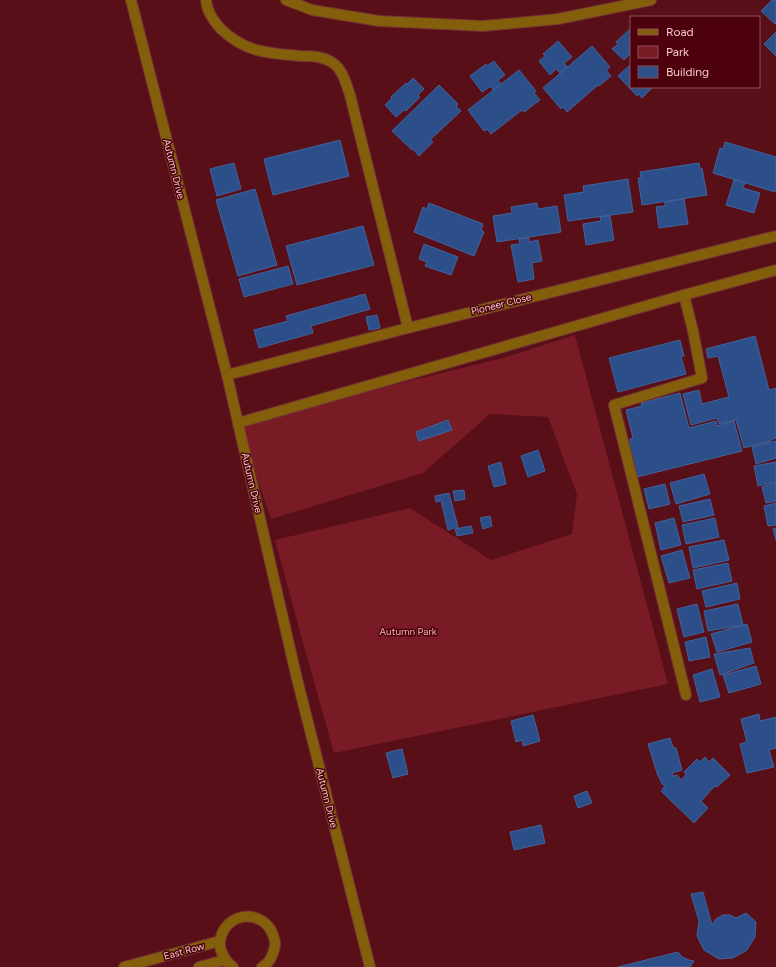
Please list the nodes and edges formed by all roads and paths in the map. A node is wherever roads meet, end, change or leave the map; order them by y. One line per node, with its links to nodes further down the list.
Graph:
1 (131, 0): 9 (street, Autumn Drive)
2 (206, 0): 8 (street)
3 (286, 0): 4 (street)
4 (652, 0)
5 (776, 236): 8 (street, Pioneer Close)
6 (776, 270): 7 (street)
7 (684, 295): 10 (street); 11 (street)
8 (408, 328): 9 (street, Pioneer Close)
9 (226, 375): 10 (street, Autumn Drive)
10 (238, 423): 18 (street, Autumn Drive)
11 (686, 695)
12 (220, 941): 13 (street); 14 (street, East Row); 17 (street)
13 (225, 960): 15 (street, East Row); 16 (street)
14 (124, 967)
15 (199, 967)
16 (233, 967)
17 (262, 967)
18 (370, 967)

